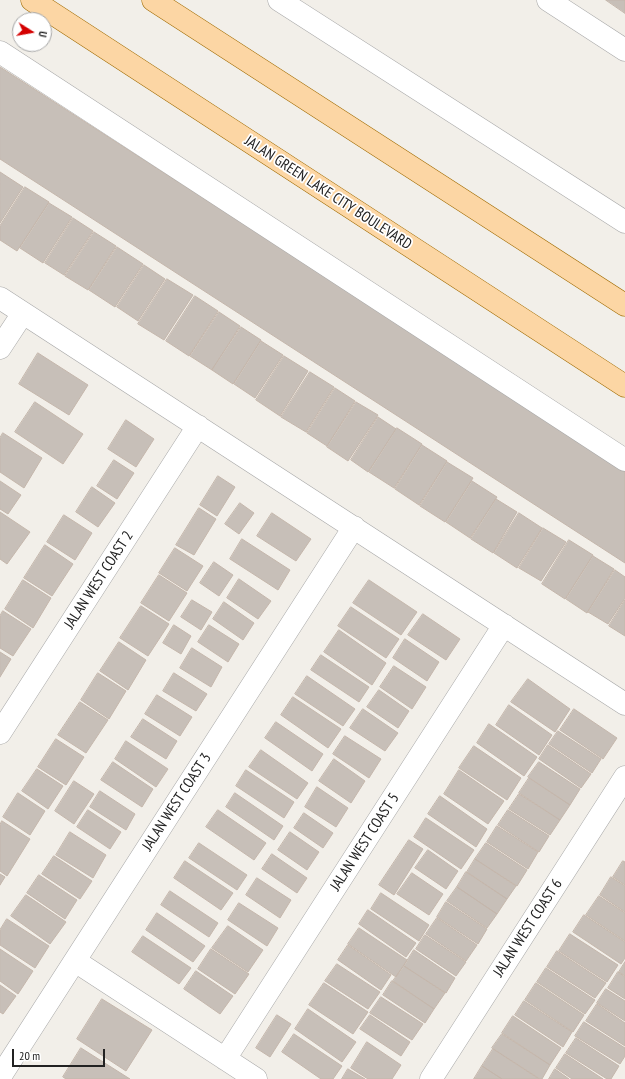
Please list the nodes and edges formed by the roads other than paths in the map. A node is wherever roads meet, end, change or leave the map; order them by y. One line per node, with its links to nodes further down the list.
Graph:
1 (32, 0): 12 (main road, JALAN GREEN LAKE CITY BOULEVARD)
2 (153, 0): 9 (main road)
3 (279, 0): 7 (street)
4 (548, 0): 5 (street)
5 (625, 50)
6 (0, 52): 14 (street)
7 (625, 222)
8 (0, 298): 10 (street)
9 (625, 305)
10 (23, 313): 11 (street); 13 (street)
11 (0, 348)
12 (625, 386)
13 (198, 426): 15 (street); 18 (street, JALAN WEST COAST 2)
14 (625, 460)
15 (354, 527): 16 (street); 20 (street, JALAN WEST COAST 3)
16 (504, 625): 17 (street); 21 (street, JALAN WEST COAST 5)
17 (625, 704)
18 (0, 733)
19 (625, 777): 24 (street, JALAN WEST COAST 6)
20 (75, 961): 21 (street); 22 (street, JALAN WEST COAST 3)
21 (225, 1059): 23 (street)
22 (0, 1077)
23 (256, 1079)
24 (431, 1079)

